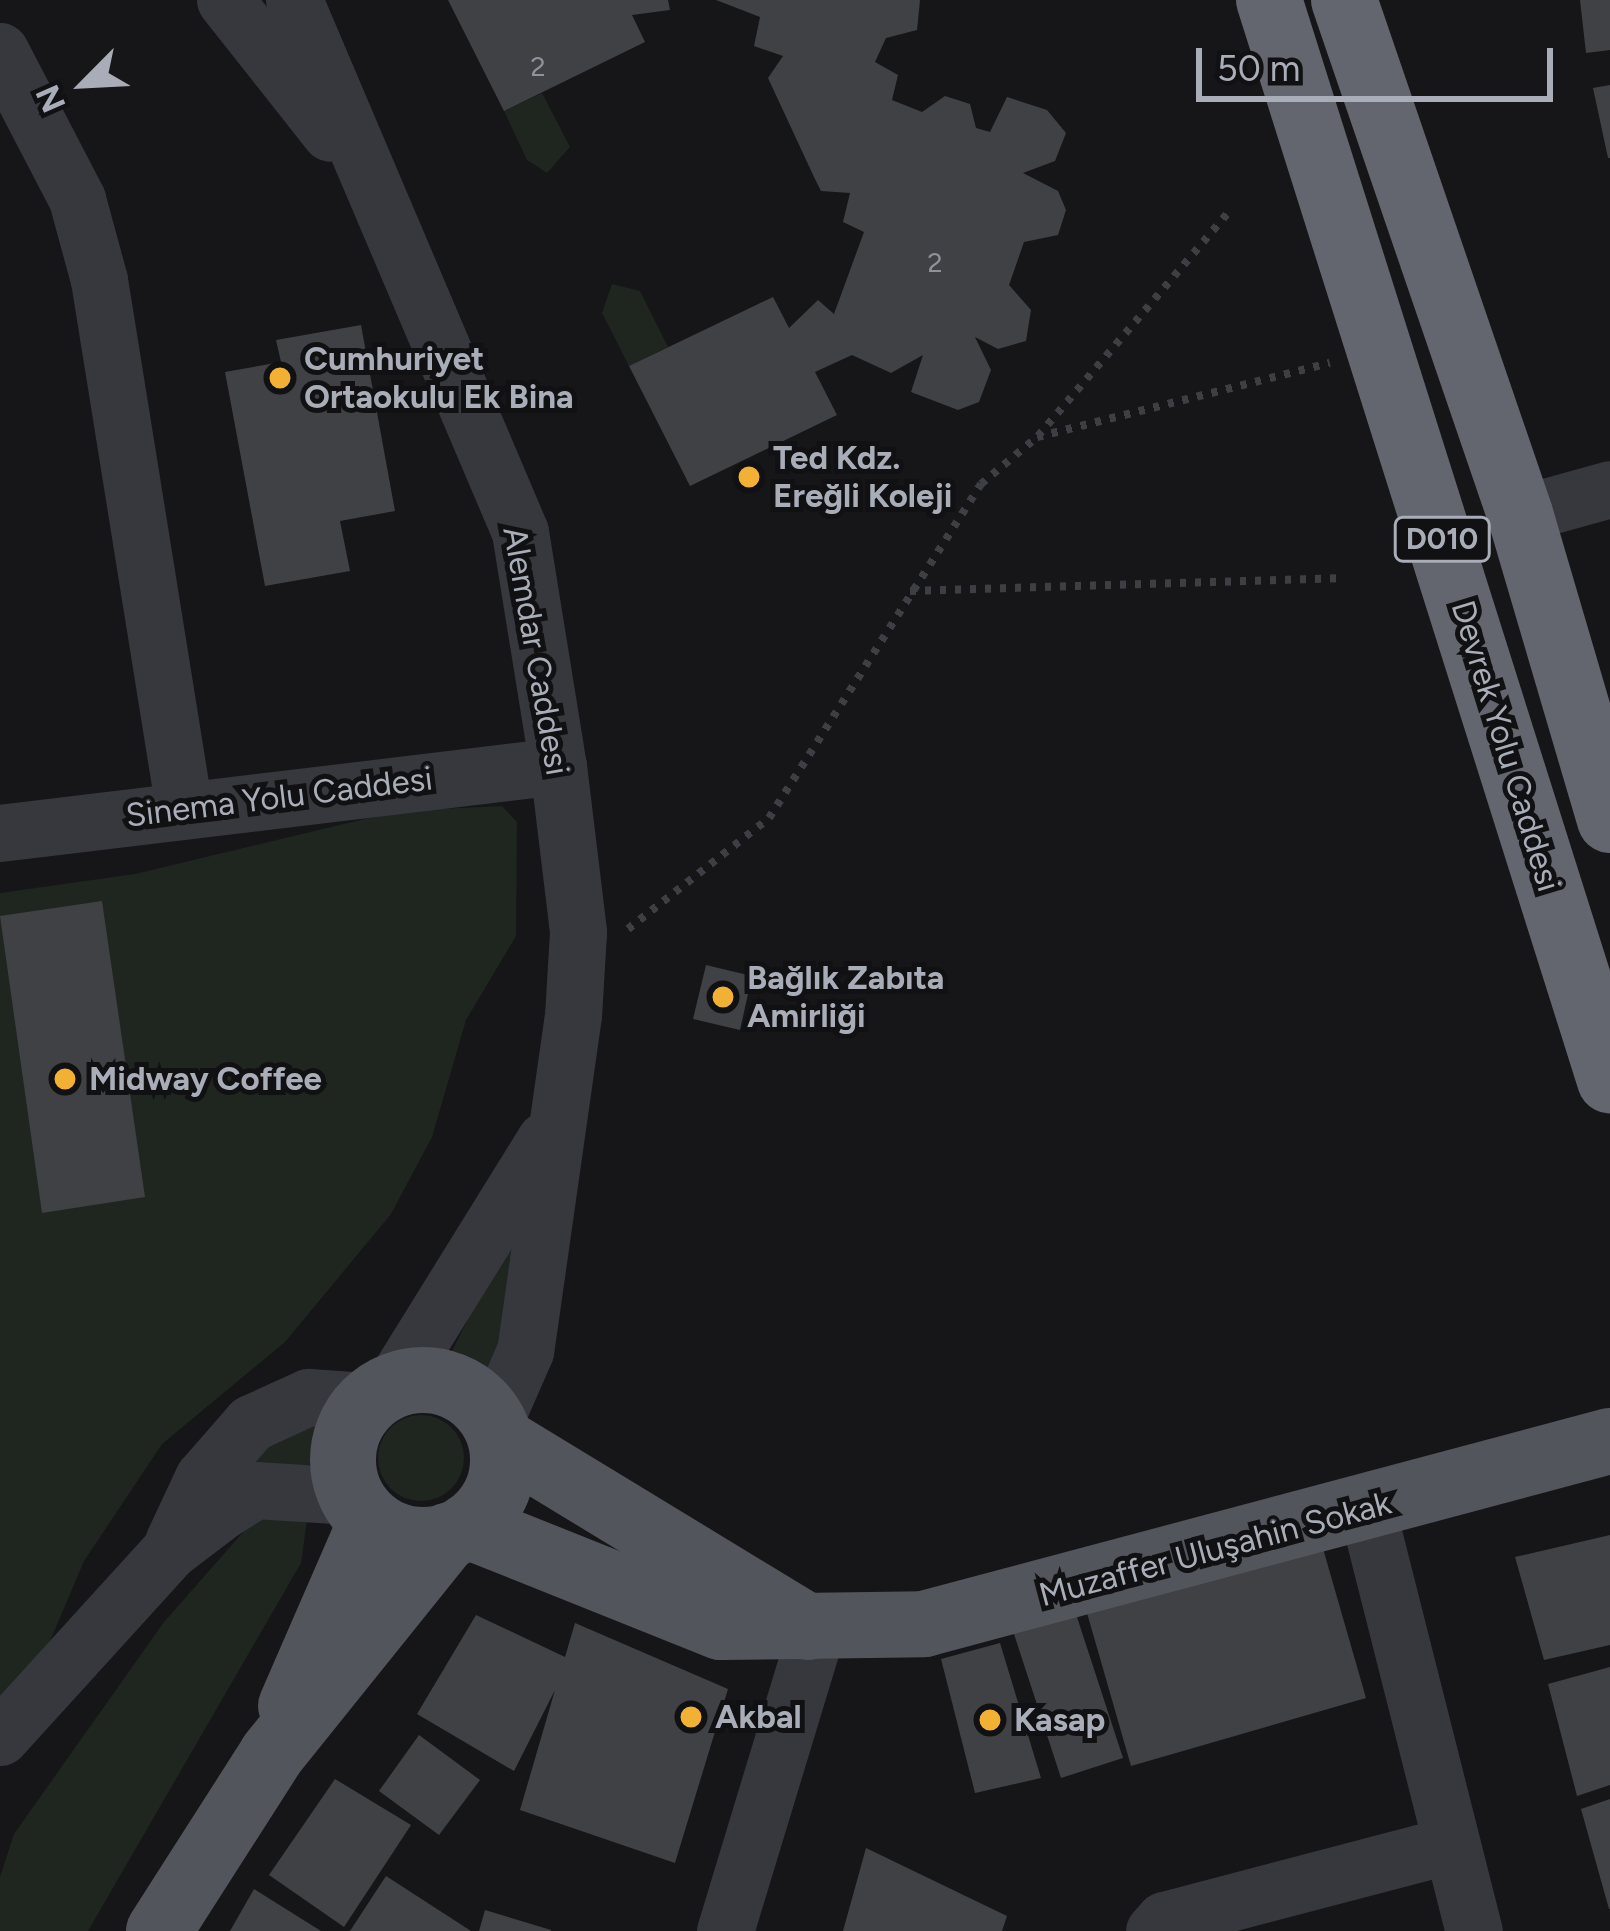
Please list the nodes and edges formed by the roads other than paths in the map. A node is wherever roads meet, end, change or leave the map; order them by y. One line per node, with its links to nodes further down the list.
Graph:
1 (225, 0): 6 (street, Alemdar Caddesi)
2 (294, 0): 6 (street, Alemdar Caddesi)
3 (1269, 0): 13 (highway, Devrek Yolu Caddesi / D010)
4 (1344, 0): 8 (highway, D010)
5 (0, 51): 10 (street)
6 (378, 194): 9 (street, Alemdar Caddesi)
7 (1610, 489): 8 (street)
8 (1520, 514): 11 (highway, D010)
9 (558, 766): 10 (street, Sinema Yolu Caddesi); 14 (street, Alemdar Caddesi)
10 (184, 809): 12 (street, Sinema Yolu Caddesi)
11 (1610, 820)
12 (0, 833)
13 (1610, 1080)
14 (550, 1131): 15 (street, Alemdar Caddesi); 16 (street, Alemdar Caddesi)
15 (380, 1393): 16 (main road); 18 (main road, Alemdar Caddesi); 21 (street)
16 (498, 1432): 20 (main road); 22 (main road)
17 (1610, 1441): 19 (main road, Muzaffer Uluşahin Sokak)
18 (361, 1509): 20 (main road); 21 (street); 24 (main road)
19 (1367, 1509): 22 (main road, Muzaffer Uluşahin Sokak); 25 (street)
20 (458, 1531): 22 (main road, Muzaffer Uluşahin Sokak); 24 (main road)
21 (169, 1550): 23 (street)
22 (816, 1632): 27 (street)
23 (0, 1737)
24 (272, 1754): 26 (main road)
25 (1450, 1845): 28 (street); 29 (street)
26 (159, 1931)
27 (725, 1931)
28 (1154, 1931)
29 (1474, 1931)

